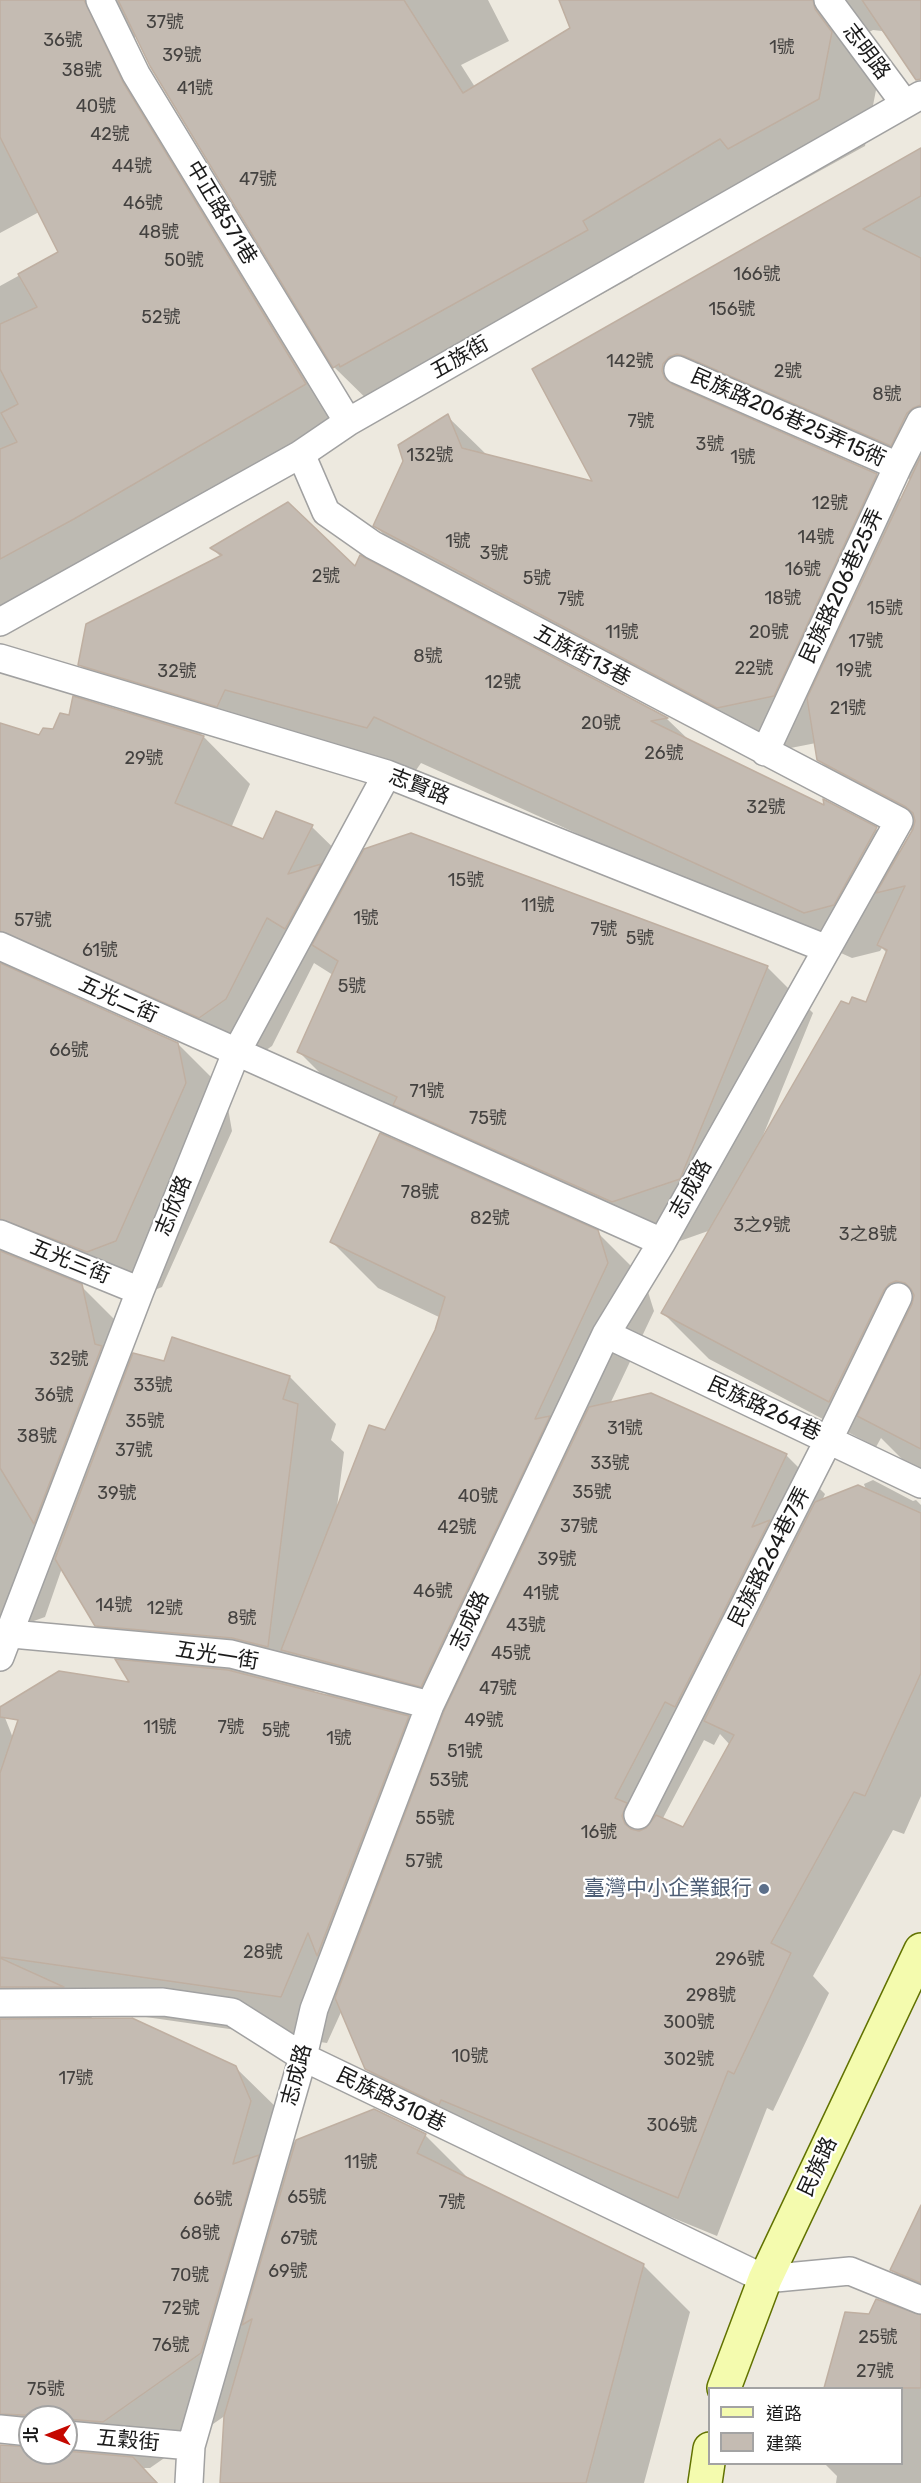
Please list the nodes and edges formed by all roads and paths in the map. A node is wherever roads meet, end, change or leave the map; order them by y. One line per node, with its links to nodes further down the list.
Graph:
1 (99, 0): 6 (lane, 中正路571巷)
2 (828, 0): 3 (lane, 志明路)
3 (913, 99): 6 (lane, 五族街)
4 (678, 370): 8 (lane, 民族路206巷25弄15衖)
5 (921, 421): 8 (lane, 民族路206巷25弄)
6 (348, 422): 7 (lane, 五族街)
7 (301, 454): 9 (lane, 五族街); 11 (lane, 五族街13巷)
8 (898, 466): 11 (lane, 民族路206巷25弄)
9 (0, 622)
10 (0, 658): 12 (lane, 志賢路)
11 (765, 752): 13 (lane, 五族街13巷)
12 (387, 774): 15 (lane, 志賢路); 16 (lane, 志欣路)
13 (899, 821): 15 (lane, 志成路)
14 (0, 946): 16 (lane, 五光二街)
15 (827, 949): 18 (lane, 志成路)
16 (236, 1053): 18 (lane, 五光二街); 19 (lane, 志欣路)
17 (0, 1233): 19 (lane, 五光三街)
18 (662, 1242): 21 (lane, 志成路)
19 (140, 1291): 24 (lane, 志欣路)
20 (898, 1297): 22 (lane, 民族路264巷7弄)
21 (606, 1334): 22 (lane, 民族路264巷); 25 (lane, 志成路)
22 (829, 1439): 23 (lane, 民族路264巷); 26 (lane, 民族路264巷7弄)
23 (921, 1484)
24 (2, 1641): 25 (lane, 五光一街)
25 (430, 1705): 29 (lane, 志成路)
26 (638, 1815)
27 (921, 1950): 30 (main road, 民族路)
28 (0, 2003): 29 (lane, 民族路310巷)
29 (303, 2057): 30 (lane, 民族路310巷); 36 (lane, 志成路)
30 (765, 2279): 31 (lane); 32 (main road, 民族路)
31 (921, 2300)
32 (724, 2387)
33 (0, 2429): 34 (lane)
34 (18, 2431)
35 (78, 2436): 36 (lane, 五穀街)
36 (190, 2446): 38 (lane, 志成路)
37 (708, 2463): 39 (main road)
38 (189, 2483)
39 (705, 2483)

